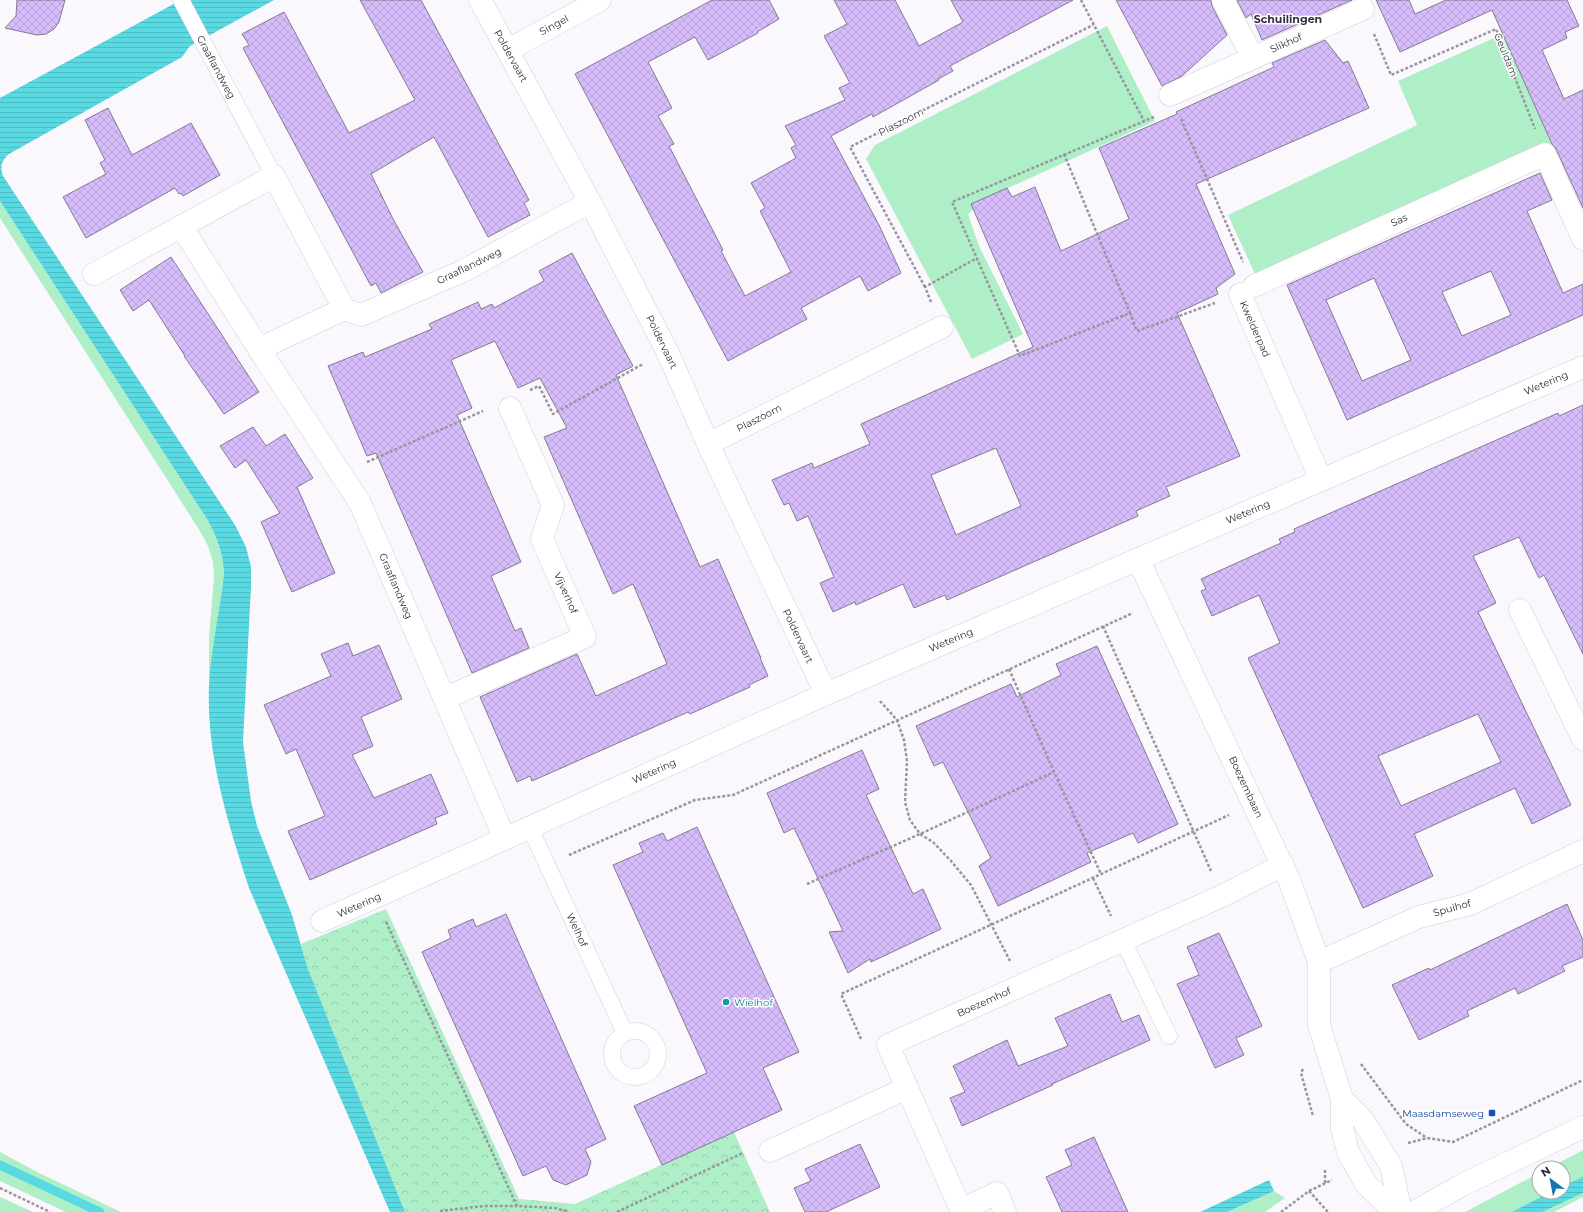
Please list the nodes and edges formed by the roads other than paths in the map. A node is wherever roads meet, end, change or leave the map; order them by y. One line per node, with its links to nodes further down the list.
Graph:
1 (181, 0): 9 (lane, Graaflandweg)
2 (480, 0): 6 (street, Poldervaart)
3 (600, 0): 6 (street, Singel)
4 (1223, 0): 7 (street)
5 (1363, 9): 7 (street, Slikhof)
6 (508, 50): 10 (street, Poldervaart)
7 (1253, 58): 8 (street, Slikhof)
8 (1173, 102)
9 (274, 176): 11 (street); 15 (street, Graaflandweg)
10 (590, 202): 15 (street, Graaflandweg); 20 (street, Poldervaart)
11 (181, 226): 13 (street); 17 (street, Graaflandweg)
12 (1583, 239): 14 (street, Sas)
13 (94, 274)
14 (1247, 290): 21 (street, Kwelderpad)
15 (344, 308): 17 (street)
16 (942, 327): 20 (street, Plaszoom)
17 (259, 349): 25 (street, Graaflandweg)
18 (1583, 367): 21 (street, Wetering)
19 (510, 408): 25 (street, Vijverhof)
20 (708, 444): 24 (street, Poldervaart)
21 (1322, 480): 22 (street, Wetering)
22 (1138, 559): 24 (street, Wetering); 30 (street, Boezembaan)
23 (1520, 610): 26 (street)
24 (826, 694): 27 (street, Wetering)
25 (444, 698): 28 (street, Graaflandweg)
26 (1583, 739)
27 (530, 828): 28 (street, Wetering); 34 (lane, Welhof)
28 (505, 839): 31 (street, Wetering)
29 (1583, 851): 33 (street, Spuihof)
30 (1283, 865): 32 (street, Boezemhof); 33 (street, Boezembaan)
31 (322, 922)
32 (1123, 940): 35 (lane); 36 (street, Boezemhof)
33 (1319, 962): 37 (street, Boezembaan)
34 (625, 1033)
35 (1169, 1036)
36 (907, 1088): 39 (street); 40 (street)
37 (1342, 1099): 42 (street, Boezembaan); 43 (street, Boezembaan)
38 (1583, 1127): 44 (street)
39 (770, 1151)
40 (961, 1211): 41 (street)
41 (1005, 1212)
42 (1395, 1212)
43 (1401, 1212)
44 (1414, 1212)

